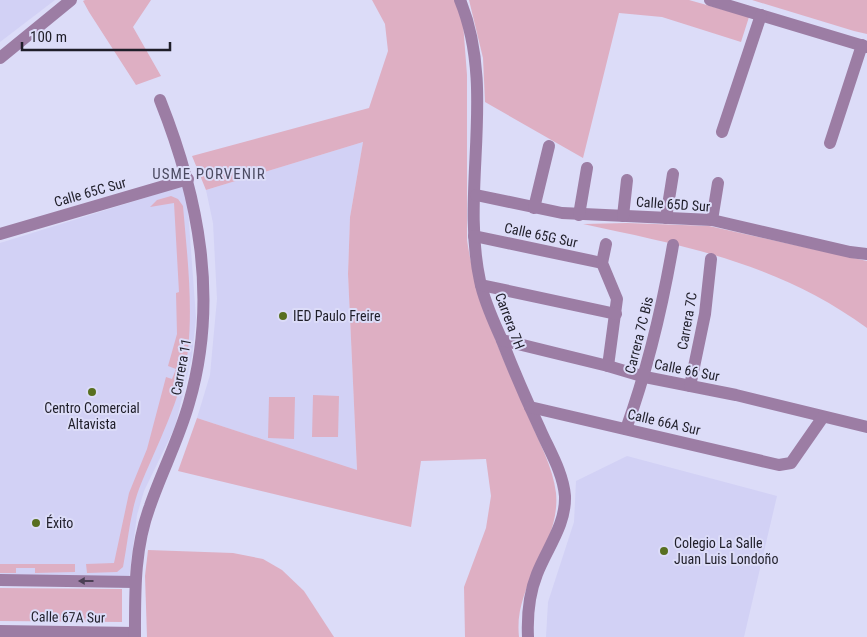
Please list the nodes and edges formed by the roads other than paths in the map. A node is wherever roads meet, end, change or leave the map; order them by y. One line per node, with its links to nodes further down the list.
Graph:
1 (71, 0): 6 (street)
2 (460, 0): 16 (street, Carrera 7H)
3 (710, 0): 4 (street)
4 (761, 15): 5 (street); 8 (street)
5 (864, 46): 9 (street)
6 (0, 58)
7 (160, 100): 13 (street, Carrera 11)
8 (722, 132)
9 (830, 143)
10 (549, 146): 17 (street)
11 (587, 168): 18 (street)
12 (673, 174): 20 (street)
13 (188, 179): 22 (street, Calle 65C Sur); 40 (street, Carrera 11)
14 (627, 180): 19 (street)
15 (718, 183): 21 (street)
16 (476, 195): 17 (street, Calle 65D Sur); 23 (street, Carrera 7H)
17 (534, 208): 18 (street, Calle 65D Sur)
18 (579, 215): 19 (street, Calle 65D Sur)
19 (624, 216): 20 (street, Calle 65D Sur)
20 (666, 218): 21 (street, Calle 65D Sur)
21 (712, 220): 26 (street, Calle 65D Sur)
22 (0, 234)
23 (474, 236): 28 (street, Calle 65G Sur); 29 (street, Carrera 7H)
24 (606, 244): 28 (street)
25 (673, 245): 33 (street, Carrera 7C Bis)
26 (867, 254)
27 (711, 259): 34 (street, Carrera 7C)
28 (602, 263): 30 (street)
29 (481, 285): 30 (street); 31 (street, Carrera 7H)
30 (616, 314): 32 (street)
31 (502, 340): 32 (street, Calle 66 Sur); 35 (street, Carrera 7H)
32 (608, 366): 33 (street, Calle 66 Sur)
33 (645, 377): 34 (street, Calle 66 Sur); 38 (street, Carrera 7C Bis)
34 (690, 386): 36 (street, Calle 66 Sur)
35 (530, 407): 38 (street, Calle 66A Sur); 43 (street, Carrera 7H)
36 (823, 417): 37 (street, Calle 66 Sur); 38 (street, Calle 66A Sur)
37 (867, 427)
38 (626, 429)
39 (0, 580): 40 (street, one-way to 39)
40 (135, 582): 42 (street, Carrera 11)
41 (0, 631): 42 (street, Calle 67A Sur)
42 (135, 635)
43 (528, 637)

